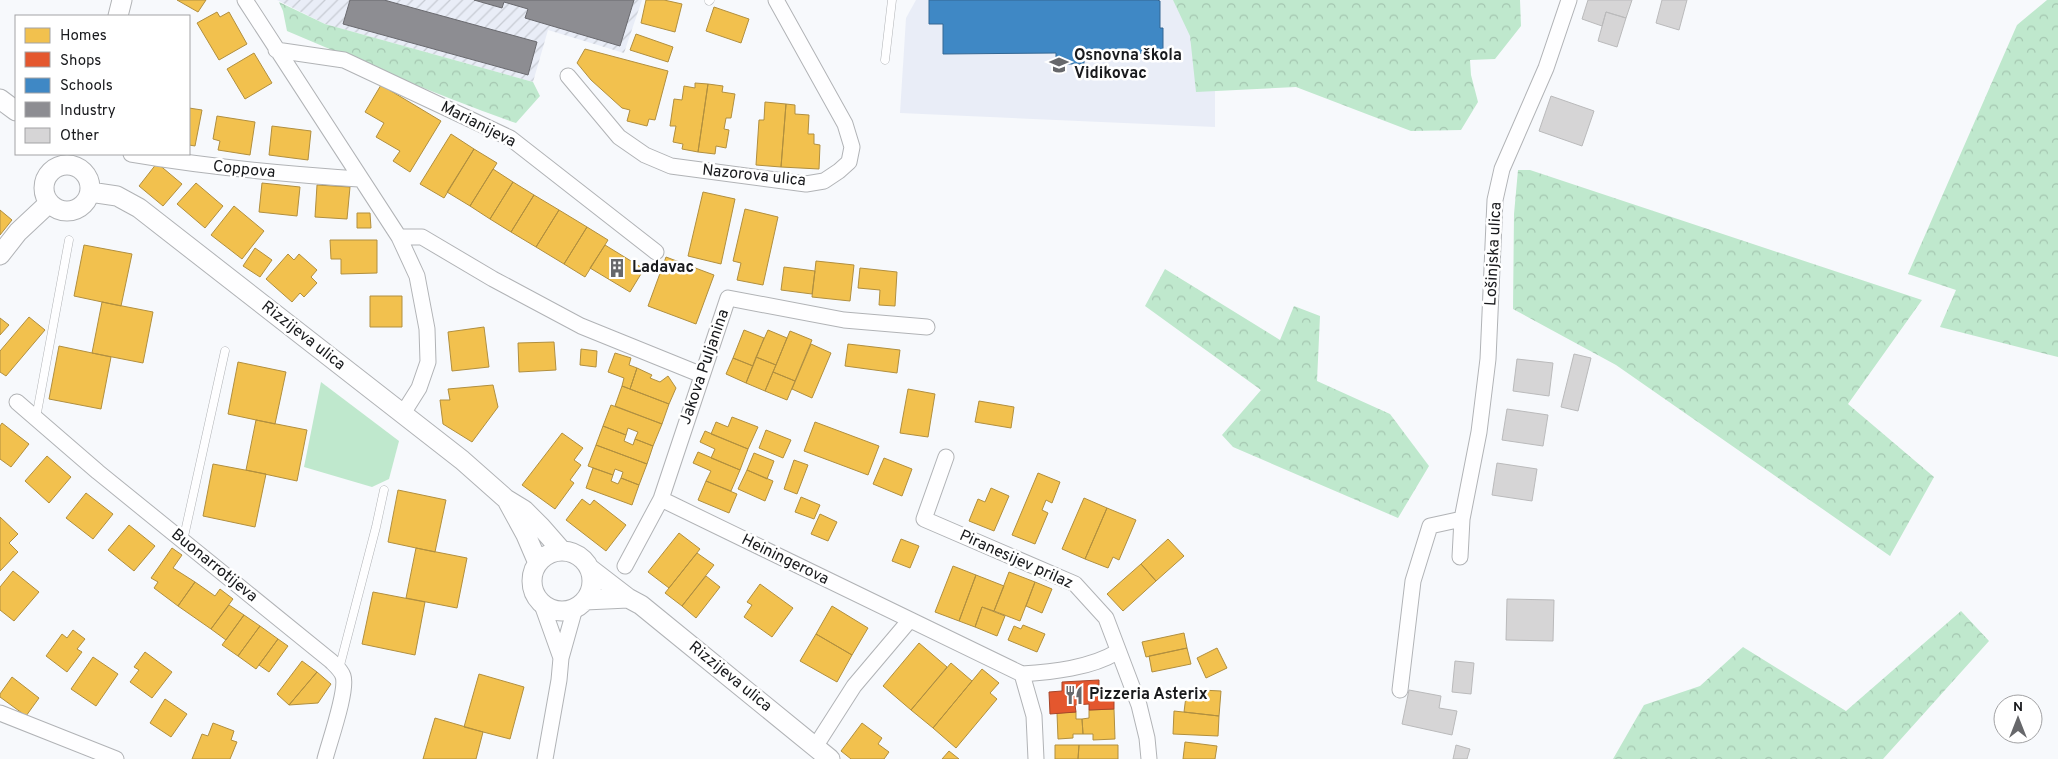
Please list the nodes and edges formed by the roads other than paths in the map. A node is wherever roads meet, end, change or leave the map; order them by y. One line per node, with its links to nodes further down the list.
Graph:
1 (122, 0): 6 (street)
2 (245, 0): 7 (street)
3 (776, 0): 9 (street, Nazorova ulica)
4 (892, 0): 8 (lane)
5 (1569, 0): 31 (street, Lošinjska ulica)
6 (118, 15)
7 (276, 50): 14 (street); 19 (street, Marianijeva)
8 (885, 60)
9 (568, 76)
10 (0, 99): 11 (street)
11 (15, 110)
12 (137, 155): 14 (street, Coppova)
13 (65, 160): 15 (street); 16 (street)
14 (359, 179): 17 (street)
15 (90, 192): 16 (street); 25 (street, Rizzijeva ulica)
16 (49, 203): 20 (street)
17 (399, 238): 23 (street); 25 (street)
18 (68, 240): 26 (lane)
19 (656, 252)
20 (0, 255)
21 (927, 328): 23 (street, Jakova Puljanina)
22 (224, 351): 32 (lane)
23 (702, 375): 30 (street, Jakova Puljanina)
24 (17, 402): 26 (street, Buonarrotijeva)
25 (402, 415): 29 (street, Rizzijeva ulica)
26 (36, 418): 32 (street, Buonarrotijeva)
27 (946, 456): 42 (street, Piranesijev prilaz)
28 (384, 490): 44 (lane)
29 (506, 499): 33 (street, Rizzijeva ulica); 35 (street, Rizzijeva ulica)
30 (661, 499): 36 (street, Jakova Puljanina); 41 (street, Heiningerova)
31 (1462, 519): 34 (street, Lošinjska ulica); 46 (street)
32 (183, 541): 44 (street, Buonarrotijeva)
33 (562, 551): 35 (street); 37 (street)
34 (1460, 557)
35 (538, 563): 39 (street)
36 (625, 566)
37 (589, 568): 38 (street, Rizzijeva ulica); 40 (street)
38 (628, 598): 40 (street); 48 (street, Rizzijeva ulica)
39 (541, 602): 40 (street); 43 (street)
40 (580, 604): 43 (street)
41 (910, 620): 45 (street, Heiningerova); 48 (street)
42 (1117, 652): 45 (street, Heiningerova); 54 (street, Piranesijev prilaz)
43 (561, 658): 51 (street)
44 (339, 669): 50 (street)
45 (1022, 674): 53 (street)
46 (1400, 690)
47 (0, 713): 49 (street)
48 (814, 747): 52 (street, Rizzijeva ulica)
49 (116, 759)
50 (325, 759)
51 (545, 759)
52 (830, 759)
53 (1036, 759)
54 (1149, 759)

